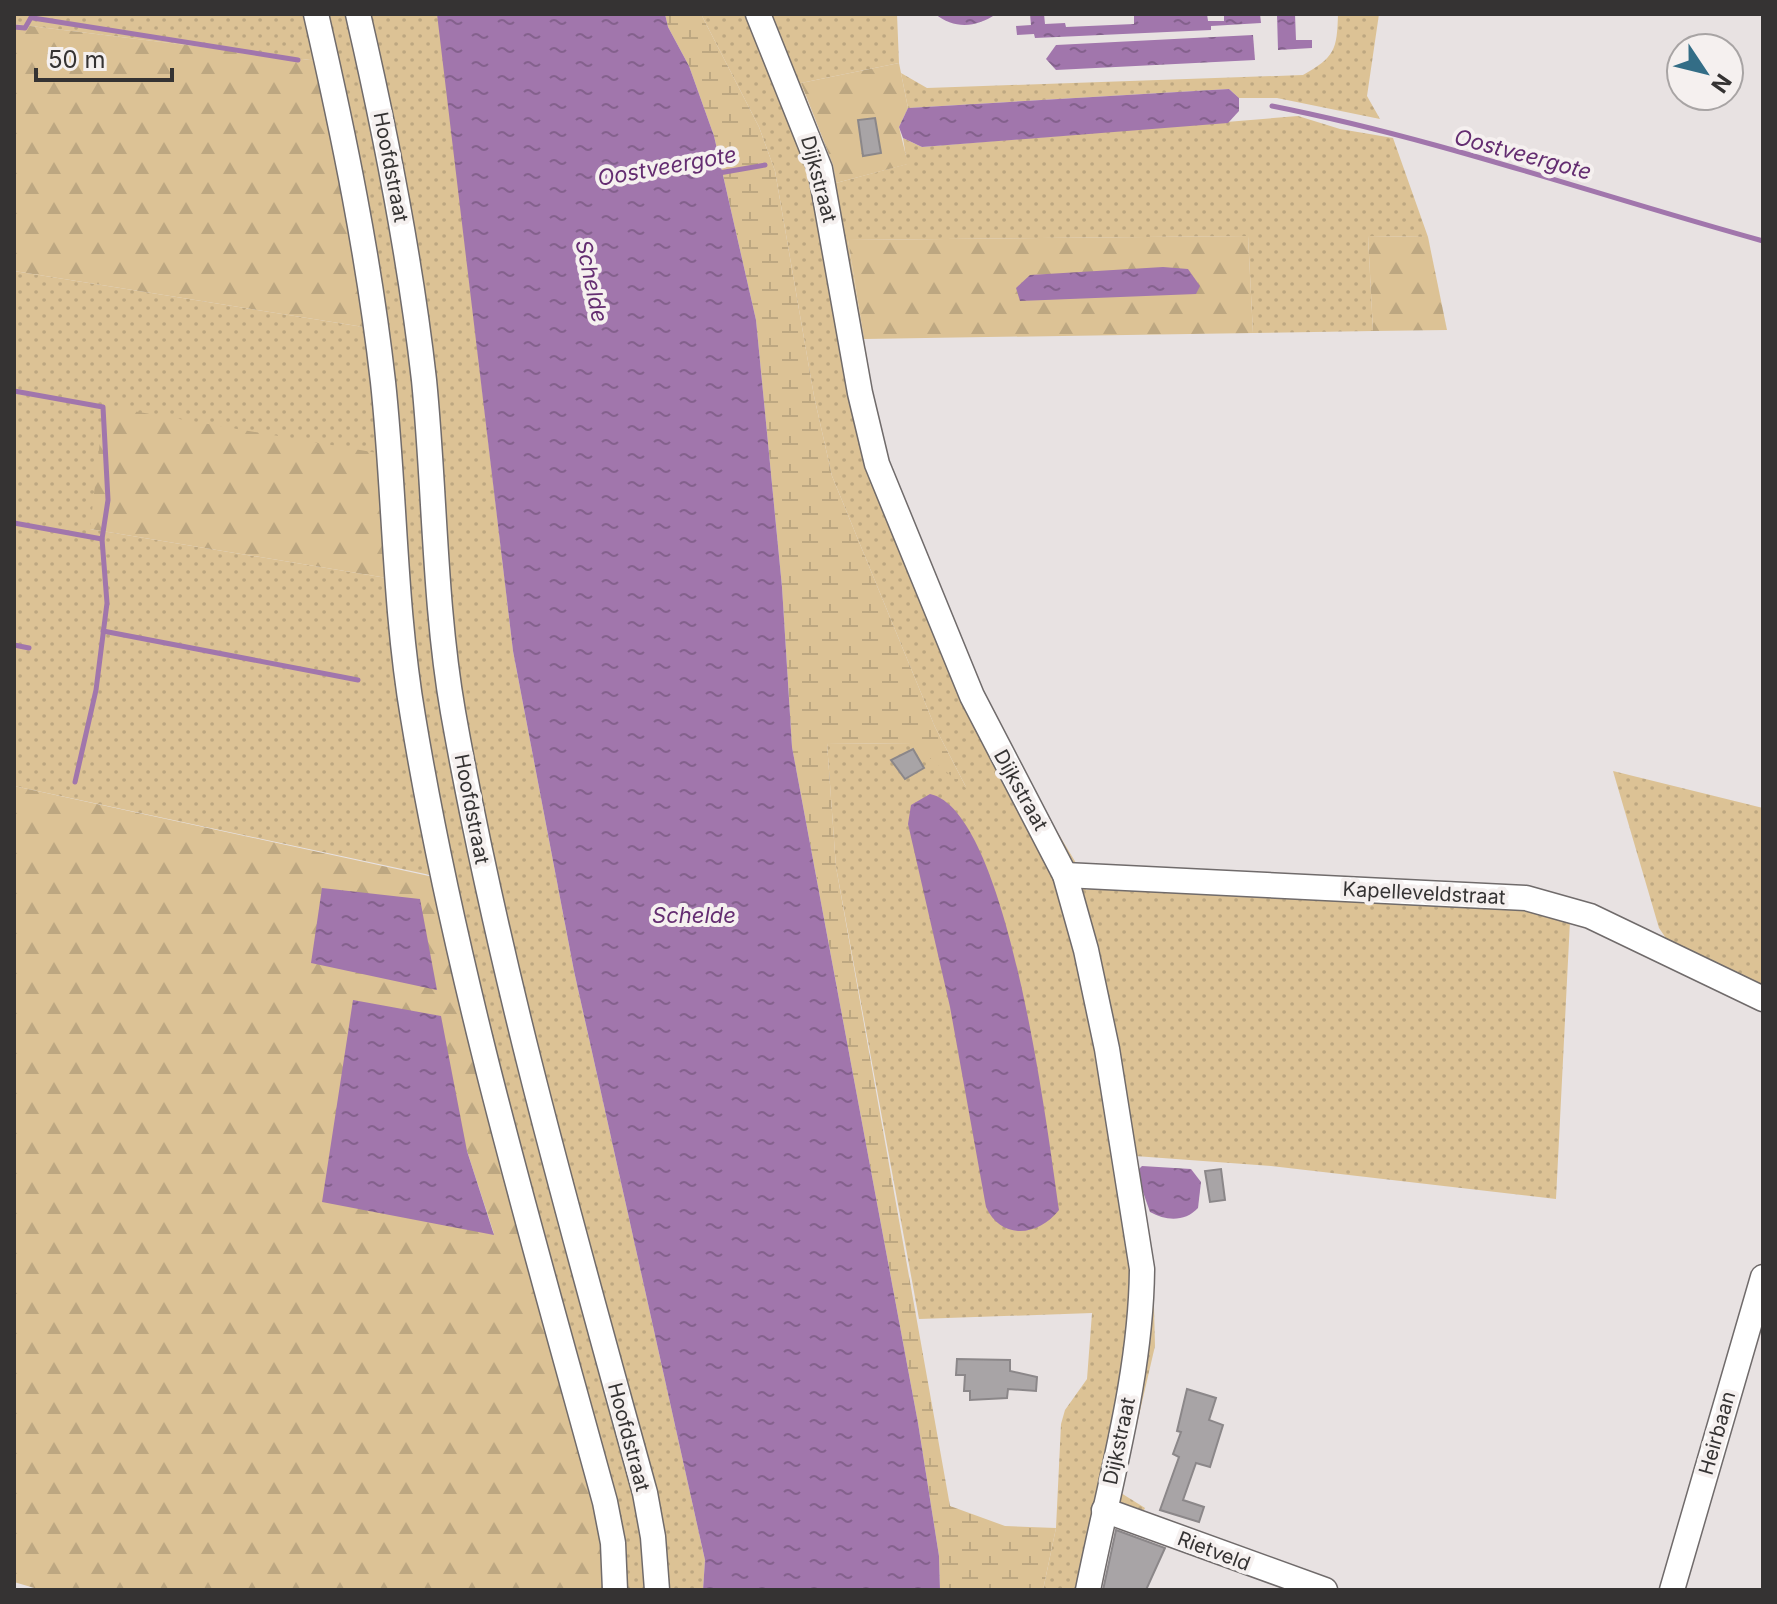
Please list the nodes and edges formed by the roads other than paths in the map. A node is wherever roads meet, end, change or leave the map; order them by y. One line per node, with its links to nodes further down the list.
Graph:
1 (316, 14): 8 (street)
2 (358, 14): 9 (street, Hoofdstraat)
3 (758, 14): 4 (street, Dijkstraat)
4 (1065, 875): 5 (street, Kapelleveldstraat); 7 (street, Dijkstraat)
5 (1763, 999)
6 (1763, 1277): 12 (street, Heirbaan)
7 (1104, 1510): 10 (street, Dijkstraat); 11 (street, Rietveld)
8 (615, 1590)
9 (657, 1590)
10 (1088, 1590)
11 (1325, 1590)
12 (1672, 1590)

